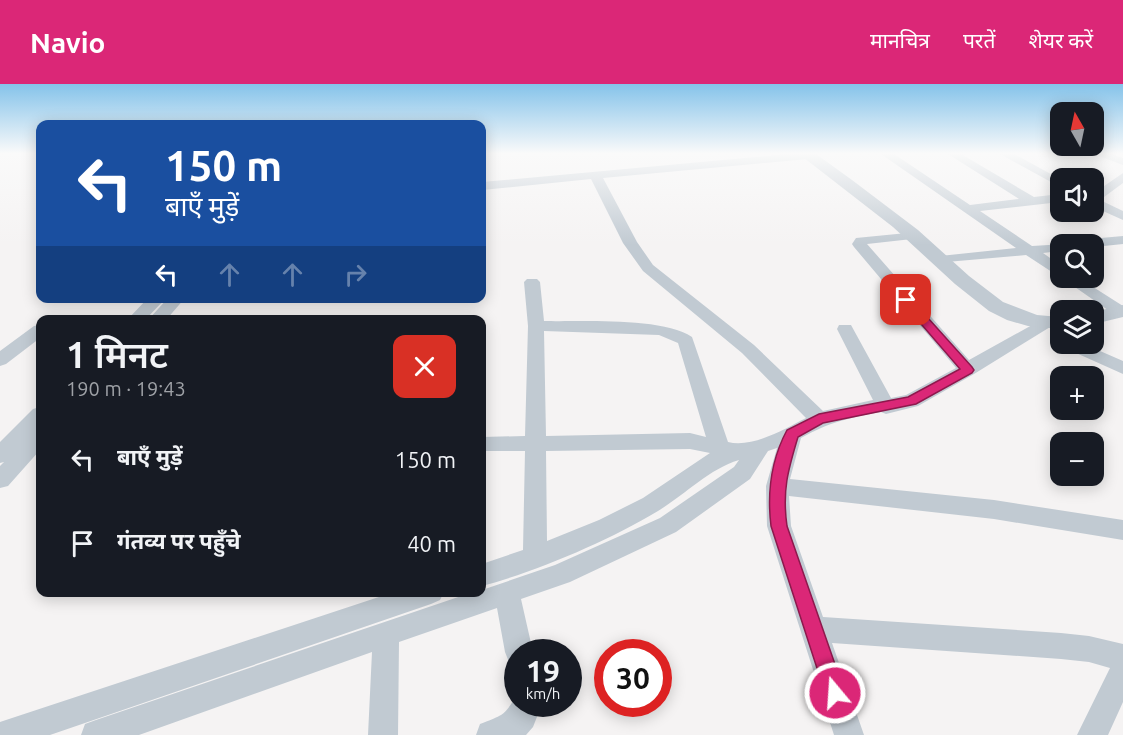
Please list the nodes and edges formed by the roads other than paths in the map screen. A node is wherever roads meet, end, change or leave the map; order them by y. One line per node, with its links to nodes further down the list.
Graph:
1 (600, 184): 35 (street)
2 (846, 184): 10 (street)
3 (932, 184): 8 (street)
4 (1003, 184): 6 (street)
5 (1050, 199): 6 (street)
6 (1031, 201): 8 (street)
7 (1104, 206): 9 (street)
8 (967, 208): 14 (street)
9 (1123, 216)
10 (912, 235): 15 (street); 32 (street)
11 (1123, 240): 12 (street)
12 (1104, 242)
13 (1050, 248): 14 (street)
14 (1030, 250): 15 (street); 16 (street)
15 (940, 260): 25 (street)
16 (1050, 264)
17 (532, 282): 26 (street)
18 (1085, 288): 21 (street)
19 (153, 303): 22 (street)
20 (172, 303): 23 (street)
21 (1122, 312): 24 (street)
22 (140, 315)
23 (161, 315)
24 (1104, 316)
25 (1049, 325): 32 (street)
26 (536, 326): 38 (street); 40 (street)
27 (845, 329): 33 (street)
28 (36, 333): 30 (street)
29 (1093, 354): 31 (street)
30 (0, 360)
31 (1123, 368)
32 (968, 370): 33 (street)
33 (886, 407): 35 (street)
34 (36, 418): 41 (street)
35 (819, 419): 36 (street)
36 (792, 434): 40 (street); 43 (street)
37 (36, 441): 42 (street)
38 (537, 443): 39 (street); 40 (street); 45 (street)
39 (486, 444)
40 (740, 449): 45 (street); 47 (street)
41 (0, 455)
42 (0, 480)
43 (777, 486): 44 (street); 49 (street)
44 (1123, 530)
45 (535, 558): 46 (street)
46 (486, 574)
47 (507, 592): 50 (street); 51 (street)
48 (416, 597): 55 (street)
49 (814, 629): 52 (street); 59 (street)
50 (386, 634): 56 (street); 57 (street)
51 (516, 639)
52 (1123, 658)
53 (1123, 671): 60 (street)
54 (522, 717): 58 (street)
55 (6, 735)
56 (96, 735)
57 (383, 735)
58 (491, 735)
59 (849, 735)
60 (1092, 735)

